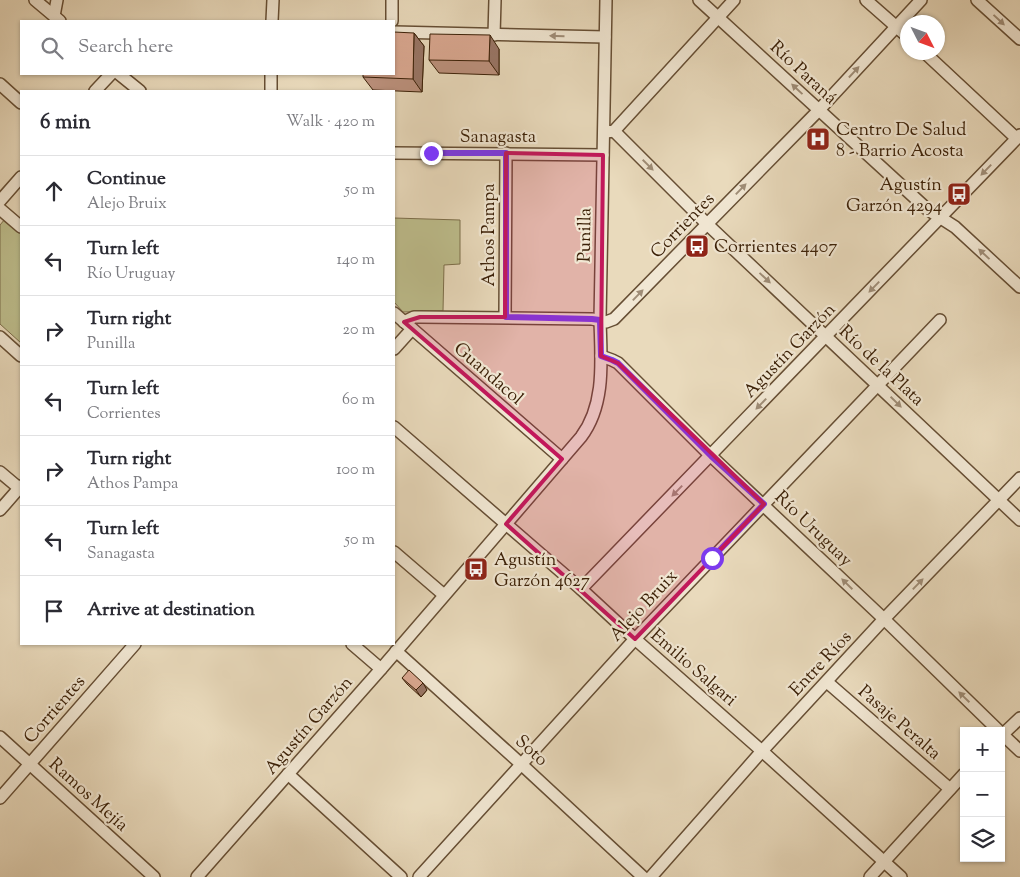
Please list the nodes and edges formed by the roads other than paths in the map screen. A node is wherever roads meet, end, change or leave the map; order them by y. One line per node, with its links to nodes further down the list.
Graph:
1 (35, 0): 13 (street)
2 (57, 0): 13 (street)
3 (273, 0): 14 (street)
4 (392, 0): 15 (street)
5 (495, 0): 19 (street)
6 (606, 0): 20 (street, Punilla)
7 (700, 0): 12 (street, Río Paraná)
8 (734, 0): 12 (street)
9 (866, 0): 16 (street)
10 (921, 0): 16 (street, Corrientes)
11 (977, 0): 21 (street, one-way to 21)
12 (718, 17): 31 (street, Río Paraná, one-way to 12); 32 (street)
13 (57, 18)
14 (272, 20)
15 (392, 20)
16 (896, 26): 17 (street); 31 (street, Corrientes, one-way to 16)
17 (900, 30)
18 (395, 32): 19 (street)
19 (494, 35): 20 (street, one-way to 19)
20 (605, 37): 32 (street, Punilla)
21 (1020, 39)
22 (933, 60): 33 (street)
23 (110, 75): 27 (street)
24 (121, 75): 28 (street)
25 (271, 75): 29 (street)
26 (0, 84): 30 (street)
27 (97, 90)
28 (139, 90)
29 (271, 90)
30 (20, 102)
31 (819, 110): 40 (street, Río Paraná); 41 (street, Corrientes, one-way to 31)
32 (609, 132): 36 (street, Punilla); 41 (street, Río de la Plata, one-way to 41)
33 (1018, 136): 40 (street, Agustín Garzón, one-way to 40)
34 (395, 153): 35 (street, Sanagasta)
35 (506, 153): 36 (street, Sanagasta); 45 (street, Athos Pampa)
36 (603, 155): 46 (street, Punilla)
37 (20, 178): 38 (street)
38 (0, 201)
39 (0, 209): 42 (street)
40 (940, 218): 43 (street, Río Paraná, one-way to 40); 49 (street, Agustín Garzón, one-way to 49)
41 (707, 224): 46 (street, Corrientes, one-way to 41); 49 (street, Río de la Plata, one-way to 49)
42 (20, 226)
43 (1020, 287)
44 (395, 314): 48 (street, Guandacol)
45 (506, 317): 46 (street, Corrientes); 48 (street, Corrientes)
46 (600, 320): 53 (street, Punilla)
47 (940, 320): 54 (street, Alejo Bruix)
48 (408, 325): 51 (street); 57 (street, Guandacol)
49 (826, 336): 54 (street, Río de la Plata); 56 (street, Agustín Garzón, one-way to 56)
50 (0, 337): 52 (street)
51 (395, 347)
52 (20, 355)
53 (601, 356): 56 (street, Río Uruguay); 57 (street, Punilla)
54 (878, 385): 61 (street, Río de la Plata, one-way to 61); 62 (street, Alejo Bruix)
55 (395, 428): 65 (street, Emilio Salgari)
56 (711, 456): 62 (street, Río Uruguay); 67 (street, Agustín Garzón, one-way to 67)
57 (562, 459): 65 (street, Agustín Garzón)
58 (0, 472): 60 (street)
59 (1020, 478): 61 (street, Entre Ríos)
60 (20, 487): 63 (street)
61 (999, 500): 64 (street, Río de la Plata); 69 (street, Entre Ríos, one-way to 61)
62 (764, 504): 69 (street, Río Uruguay, one-way to 62); 70 (street, Alejo Bruix)
63 (0, 510)
64 (1020, 520)
65 (506, 524): 67 (street, Emilio Salgari); 68 (street, Agustín Garzón)
66 (395, 553): 68 (street)
67 (582, 589): 70 (street, Emilio Salgari)
68 (444, 596): 73 (street, Agustín Garzón)
69 (884, 619): 75 (street, Entre Ríos); 77 (street, Río Uruguay, one-way to 69)
70 (635, 639): 81 (street, Emilio Salgari); 84 (street, Alejo Bruix)
71 (134, 645): 83 (street, Corrientes)
72 (353, 645): 74 (street)
73 (396, 651): 74 (street, Agustín Garzón); 84 (street, Soto)
74 (381, 669): 85 (street, Agustín Garzón)
75 (827, 682): 81 (street, Entre Ríos); 87 (street, Pasaje Peralta)
76 (1020, 718): 78 (street)
77 (994, 727)
78 (1005, 731)
79 (0, 737): 83 (street, Ramos Mejía)
80 (1005, 738): 82 (street, Río Uruguay)
81 (762, 751): 89 (street, Emilio Salgari); 95 (street, Entre Ríos)
82 (1020, 751)
83 (29, 764): 88 (street, Corrientes); 90 (street, Ramos Mejía)
84 (521, 764): 93 (street, Alejo Bruix); 94 (street, Soto)
85 (288, 774): 91 (street, Agustín Garzón); 92 (street)
86 (960, 778): 87 (street)
87 (950, 789): 89 (street)
88 (0, 798)
89 (884, 861): 96 (street); 97 (street, Emilio Salgari)
90 (154, 877)
91 (197, 877)
92 (402, 877)
93 (419, 877)
94 (643, 877)
95 (650, 877)
96 (870, 877)
97 (901, 877)

